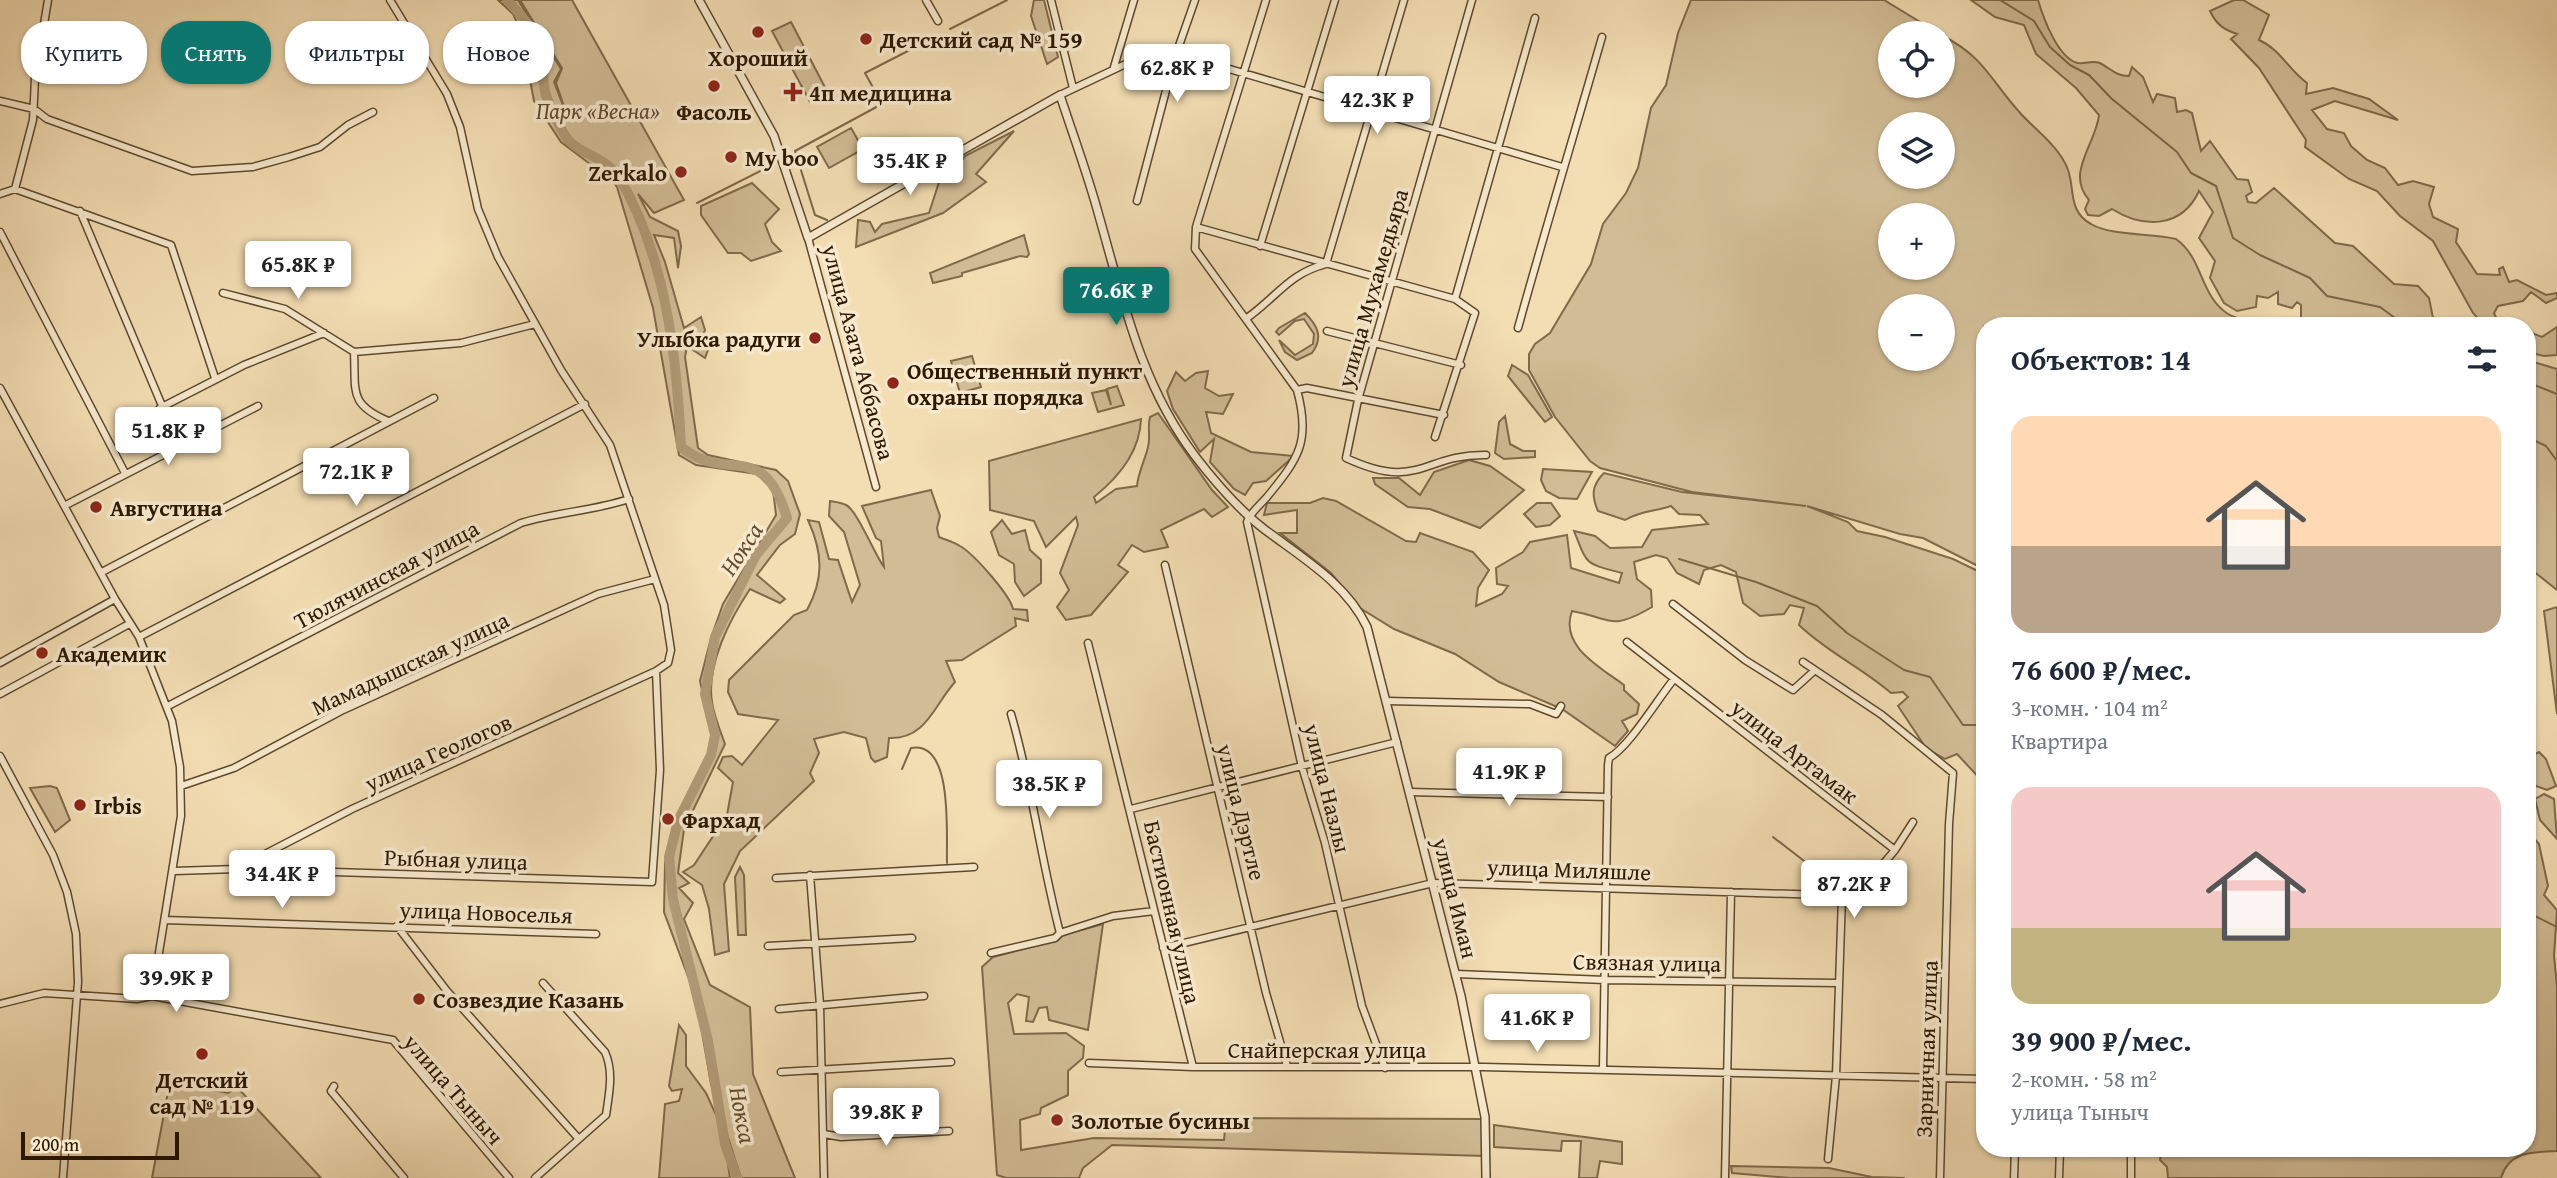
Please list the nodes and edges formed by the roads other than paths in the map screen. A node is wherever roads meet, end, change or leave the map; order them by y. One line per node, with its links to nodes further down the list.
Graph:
1 (48, 0): 22 (street)
2 (390, 0): 41 (street)
3 (699, 0): 34 (street, улица Азата Аббасова)
4 (926, 0): 13 (street)
5 (1051, 0): 18 (street)
6 (1134, 0): 16 (street)
7 (1195, 0): 15 (street)
8 (1266, 0): 17 (street)
9 (1335, 0): 19 (street)
10 (1404, 0): 23 (street)
11 (1472, 0): 25 (street, улица Мухамедьяра)
12 (1535, 18): 26 (street)
13 (938, 21)
14 (1602, 37): 27 (street)
15 (1174, 60): 16 (street); 17 (street); 30 (street)
16 (1114, 67): 18 (street)
17 (1244, 73): 19 (street); 32 (street)
18 (1075, 86): 20 (street)
19 (1308, 91): 23 (street); 35 (street)
20 (1060, 95): 34 (street); 65 (street, улица Иман)
21 (0, 101): 22 (street)
22 (34, 109): 24 (street); 28 (street)
23 (1371, 109): 25 (street); 36 (street)
24 (373, 112)
25 (1435, 130): 26 (street); 37 (street, улица Мухамедьяра)
26 (1499, 146): 27 (street); 39 (street)
27 (1562, 167): 42 (street)
28 (15, 189): 29 (street); 31 (street)
29 (0, 194)
30 (1137, 201)
31 (80, 211): 48 (street); 55 (street)
32 (1196, 228): 35 (street); 40 (street)
33 (0, 232): 61 (street)
34 (808, 238): 62 (street, улица Азата Аббасова)
35 (1261, 246): 36 (street)
36 (1326, 264): 37 (street); 40 (street)
37 (1392, 282): 39 (street); 45 (street, улица Мухамедьяра)
38 (223, 293): 44 (street)
39 (1455, 299): 47 (street)
40 (1247, 317): 50 (street)
41 (535, 324): 46 (street); 53 (street)
42 (1518, 328)
43 (1327, 331): 45 (street)
44 (324, 333): 46 (street); 48 (street)
45 (1375, 344): 47 (street); 52 (street, улица Мухамедьяра)
46 (354, 352): 57 (street)
47 (1461, 365): 56 (street)
48 (215, 378): 55 (street)
49 (0, 388): 64 (street)
50 (1297, 390): 52 (street); 65 (street)
51 (435, 398): 57 (street)
52 (1358, 400): 56 (street); 60 (street, улица Мухамедьяра)
53 (585, 404): 63 (street); 72 (street)
54 (258, 406): 59 (street)
55 (160, 408): 59 (street)
56 (1444, 415): 58 (street)
57 (388, 421): 67 (street)
58 (1435, 437)
59 (179, 446): 61 (street)
60 (1486, 455)
61 (125, 473): 64 (street)
62 (876, 487)
63 (629, 499): 68 (street); 82 (street, Тюлячинская улица)
64 (66, 505): 67 (street)
65 (1249, 516): 81 (street, улица Иман); 87 (street, улица Назлы)
66 (1165, 565): 88 (street, улица Дэртле)
67 (102, 572): 69 (street)
68 (655, 579): 77 (street); 89 (street, Мамадышская улица)
69 (115, 599): 71 (street); 76 (street)
70 (1673, 604): 78 (street)
71 (129, 624): 72 (street); 80 (street)
72 (139, 637): 82 (street)
73 (1627, 642): 79 (street, улица Аргамак)
74 (1088, 643): 92 (street, Бастионная улица)
75 (1803, 662): 78 (street, Зарничная улица)
76 (0, 663)
77 (656, 671): 96 (street, улица Геологов); 96 (street, Рыбная улица)
78 (1814, 671): 138 (street, Зарничная улица)
79 (1674, 679): 91 (street); 94 (street, улица Аргамак)
80 (0, 694)
81 (1387, 701): 83 (street); 85 (street, улица Иман)
82 (168, 706): 89 (street)
83 (1561, 706)
84 (1012, 714): 109 (street)
85 (1397, 742): 87 (street); 90 (street, улица Иман)
86 (0, 756): 121 (street)
87 (1302, 767): 88 (street); 104 (street, улица Назлы)
88 (1218, 785): 92 (street); 108 (street, улица Дэртле)
89 (181, 786): 97 (street)
90 (1410, 792): 91 (street); 100 (street, улица Иман)
91 (1608, 797): 101 (street)
92 (1131, 809): 105 (street, Бастионная улица)
93 (1913, 822): 94 (street)
94 (1895, 850): 103 (street, улица Миляшле)
95 (974, 867): 98 (street)
96 (237, 869): 97 (street, Рыбная улица)
97 (174, 871): 106 (street)
98 (810, 875): 99 (street); 112 (street)
99 (776, 878)
100 (1433, 883): 101 (street, улица Миляшле); 104 (street, улица Миляшле); 116 (street, улица Иман)
101 (1607, 888): 102 (street, улица Миляшле); 117 (street)
102 (1731, 892): 103 (street, улица Миляшле); 118 (street)
103 (1842, 896): 120 (street)
104 (1340, 907): 108 (street, улица Миляшле); 132 (street, улица Назлы)
105 (1154, 911): 109 (street); 114 (street, Бастионная улица)
106 (165, 920): 107 (street, улица Новоселья); 122 (street)
107 (397, 926): 110 (street, улица Новоселья); 143 (street)
108 (1253, 928): 114 (street, улица Миляшле); 129 (street, улица Дэртле)
109 (1059, 933): 115 (street)
110 (596, 934)
111 (912, 938): 112 (street)
112 (816, 943): 113 (street); 125 (street)
113 (768, 946)
114 (1163, 948): 130 (street, Бастионная улица)
115 (991, 953)
116 (1456, 974): 117 (street, Связная улица); 131 (street, улица Иман)
117 (1605, 980): 118 (street, Связная улица); 134 (street)
118 (1731, 981): 120 (street, Связная улица); 136 (street)
119 (543, 983): 143 (street)
120 (1838, 983): 137 (street)
121 (76, 995): 122 (street, улица Тыныч); 124 (street, улица Тыныч); 148 (street)
122 (152, 996): 150 (street, улица Тыныч)
123 (924, 996): 125 (street)
124 (0, 1004)
125 (820, 1005): 126 (street); 133 (street)
126 (779, 1009)
127 (951, 1062): 133 (street)
128 (1089, 1063): 130 (street, Снайперская улица)
129 (1287, 1066): 130 (street, Снайперская улица); 132 (street, Снайперская улица)
130 (1193, 1067)
131 (1475, 1067): 132 (street, Снайперская улица); 134 (street, Снайперская улица); 153 (street, улица Иман)
132 (1385, 1068)
133 (822, 1069): 135 (street); 142 (street)
134 (1603, 1069): 136 (street, Снайперская улица)
135 (780, 1072)
136 (1727, 1074): 137 (street, Снайперская улица); 154 (street)
137 (1836, 1076): 138 (street, Снайперская улица); 147 (street)
138 (1944, 1078): 139 (street, Снайперская улица); 155 (street, Зарничная улица)
139 (1976, 1079)
140 (334, 1086): 149 (street)
141 (949, 1131): 142 (street)
142 (824, 1134): 152 (street)
143 (578, 1138): 151 (street)
144 (2015, 1157): 156 (street)
145 (2060, 1157): 157 (street)
146 (2131, 1157): 158 (street)
147 (1828, 1159)
148 (63, 1178)
149 (404, 1178)
150 (509, 1178)
151 (534, 1178)
152 (824, 1178)
153 (1486, 1178)
154 (1725, 1178)
155 (1941, 1178)
156 (2014, 1178)
157 (2059, 1178)
158 (2131, 1178)

